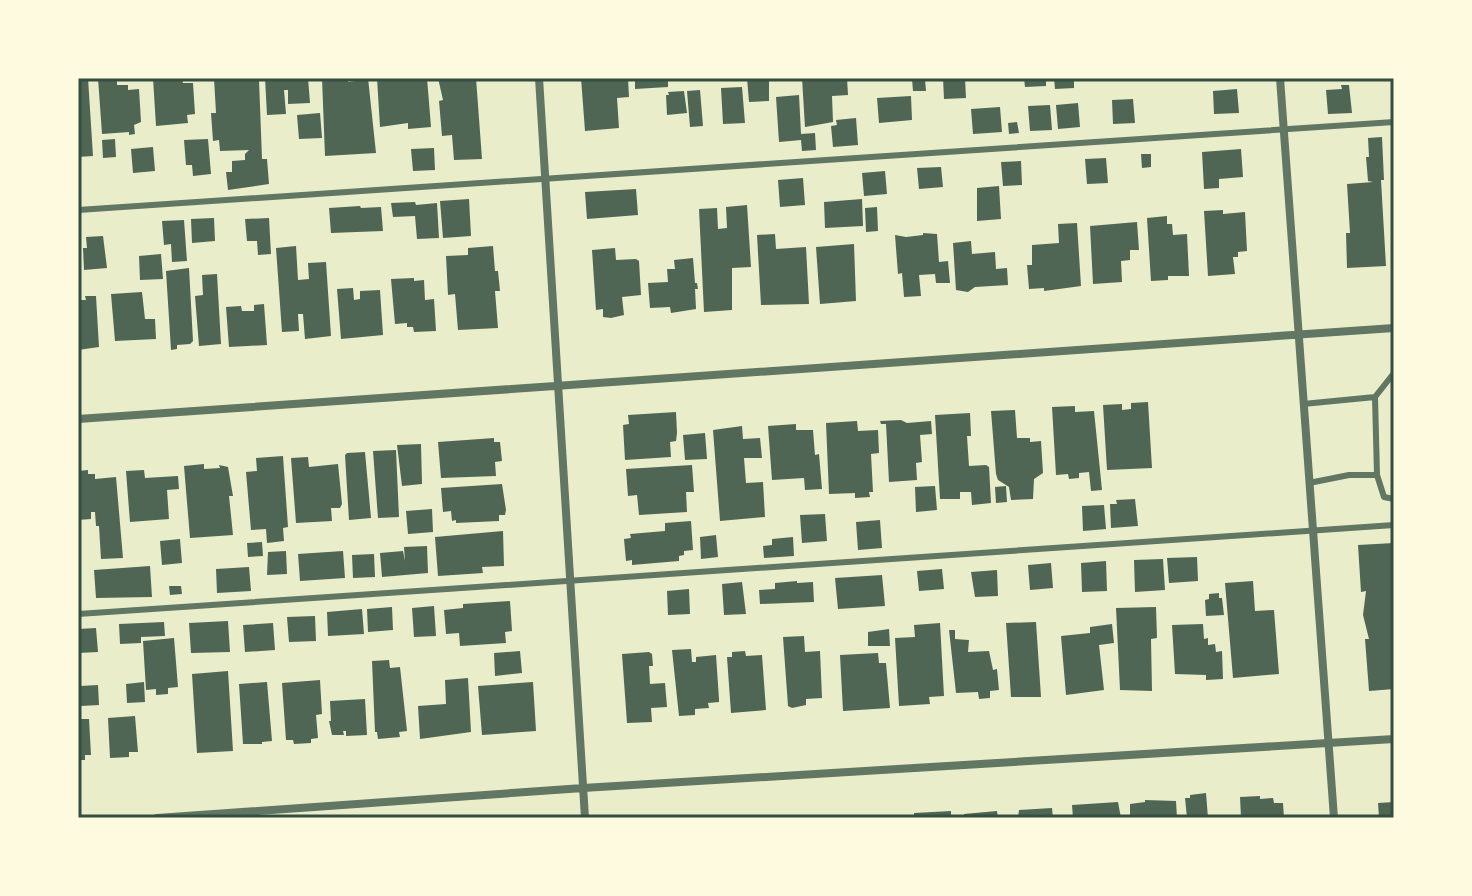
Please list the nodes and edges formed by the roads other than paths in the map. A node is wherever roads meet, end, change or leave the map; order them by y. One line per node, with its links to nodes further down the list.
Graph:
1 (539, 78): 5 (street)
2 (1280, 78): 4 (street)
3 (1394, 122): 4 (lane)
4 (1283, 131): 5 (lane); 8 (street)
5 (545, 179): 6 (lane); 10 (street)
6 (78, 210)
7 (1394, 328): 8 (street)
8 (1298, 336): 10 (street); 12 (street)
9 (1394, 373): 11 (lane)
10 (557, 387): 13 (street); 19 (street)
11 (1375, 397): 12 (lane); 14 (lane)
12 (1303, 404): 15 (street)
13 (78, 419)
14 (1377, 475): 15 (lane); 16 (lane)
15 (1309, 483): 18 (street)
16 (1394, 499)
17 (1394, 525): 18 (lane)
18 (1312, 531): 19 (lane); 22 (street)
19 (570, 579): 20 (lane); 23 (street)
20 (78, 614)
21 (1394, 739): 22 (street)
22 (1328, 743): 23 (street); 26 (street)
23 (583, 788): 24 (street); 25 (street)
24 (157, 818)
25 (585, 818)
26 (1334, 818)

